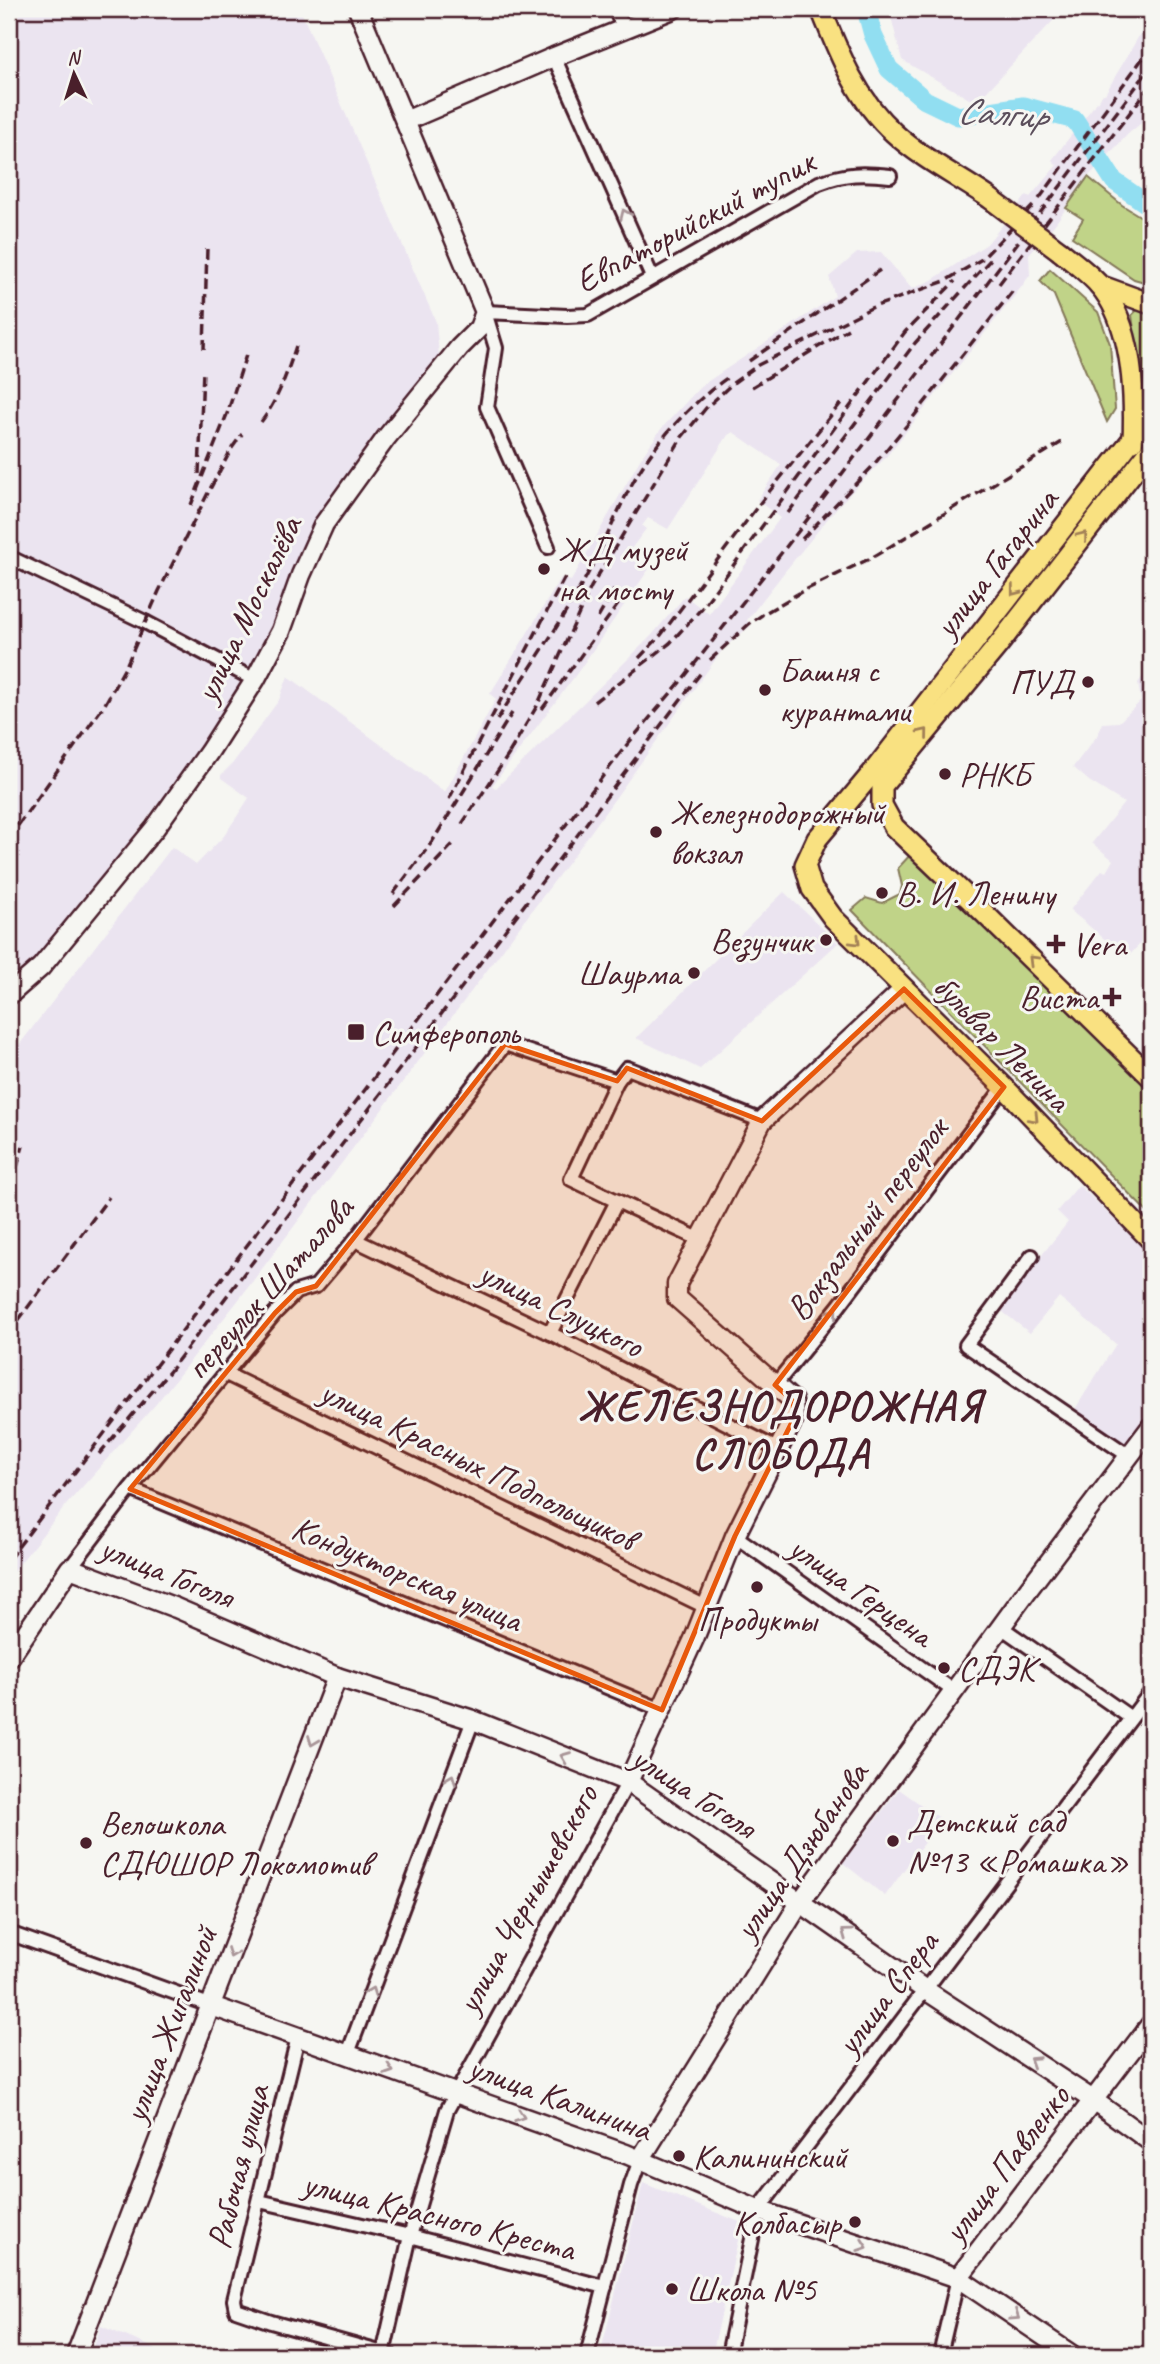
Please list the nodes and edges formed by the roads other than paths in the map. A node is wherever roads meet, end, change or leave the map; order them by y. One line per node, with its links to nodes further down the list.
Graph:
1 (358, 9): 7 (main road)
2 (615, 9): 5 (street)
3 (673, 9): 5 (main road)
4 (821, 9): 10 (main road, bridge)
5 (624, 29): 6 (main road)
6 (554, 57): 7 (main road); 9 (street, one-way to 6)
7 (405, 121): 12 (main road)
8 (890, 176): 9 (street, Евпаторийский тупик)
9 (652, 276): 12 (street, Евпаторийский тупик)
10 (1099, 285): 11 (main road); 14 (main road)
11 (1151, 304)
12 (485, 312): 17 (street); 19 (main road, улица Москалёва)
13 (1151, 415): 14 (main road, улица Гагарина)
14 (1134, 437): 16 (main road); 20 (main road, улица Гагарина, one-way to 20)
15 (1151, 449): 16 (main road, улица Гагарина)
16 (1132, 473): 23 (main road, улица Гагарина, one-way to 16)
17 (548, 547)
18 (9, 557): 19 (street)
19 (255, 680): 22 (main road, улица Москалёва)
20 (812, 889): 21 (main road, бульвар Ленина, one-way to 21)
21 (904, 989): 25 (main road, бульвар Ленина); 26 (main road)
22 (9, 995)
23 (1151, 1077)
24 (617, 1081): 26 (street); 27 (street); 28 (street, переулок Шаталова)
25 (1004, 1087): 30 (main road, бульвар Ленина, one-way to 30); 34 (street, Вокзальный переулок, one-way to 25)
26 (762, 1121): 29 (main road)
27 (617, 1201): 29 (street); 32 (street)
28 (355, 1240): 32 (street, улица Слуцкого); 33 (street, переулок Шаталова)
29 (701, 1240): 34 (main road)
30 (1151, 1240)
31 (1032, 1256): 37 (street)
32 (550, 1333): 36 (street, улица Слуцкого)
33 (226, 1374): 38 (street, переулок Шаталова); 41 (street, улица Красных Подпольщиков)
34 (775, 1385): 36 (main road, улица Чернышевского)
35 (1151, 1427): 37 (main road, улица Дзюбанова)
36 (779, 1450): 39 (main road, улица Чернышевского)
37 (1129, 1456): 42 (main road, улица Дзюбанова)
38 (130, 1489): 40 (street, переулок Шаталова); 47 (street, Кондукторская улица)
39 (735, 1536): 41 (main road, улица Чернышевского); 45 (street, улица Герцена)
40 (70, 1567): 43 (main road); 44 (main road, улица Гоголя)
41 (706, 1607): 47 (main road, улица Чернышевского)
42 (1001, 1627): 45 (main road, улица Дзюбанова); 48 (street)
43 (9, 1658)
44 (337, 1677): 49 (main road, улица Гоголя); 54 (main road, улица Жигалиной, one-way to 54)
45 (954, 1691): 51 (main road, улица Дзюбанова)
46 (1151, 1692): 48 (street, улица Спера)
47 (662, 1710): 50 (main road, улица Чернышевского)
48 (1131, 1718): 53 (street, улица Спера)
49 (473, 1720): 50 (main road, улица Гоголя, one-way to 49); 57 (street, one-way to 49)
50 (628, 1782): 51 (main road, улица Гоголя); 58 (street, улица Чернышевского)
51 (801, 1901): 53 (main road, улица Гоголя, one-way to 51); 61 (main road, улица Дзюбанова)
52 (9, 1933): 54 (street, улица Калинина)
53 (924, 1989): 59 (main road, улица Гоголя, one-way to 53); 63 (street, улица Спера)
54 (209, 2005): 56 (main road, улица Калинина); 68 (main road, улица Жигалиной)
55 (1151, 2024): 59 (main road, улица Павленко)
56 (298, 2037): 57 (main road, улица Калинина); 62 (street, Рабочая улица)
57 (347, 2056): 58 (main road, улица Калинина, one-way to 58)
58 (456, 2093): 61 (main road, улица Калинина, one-way to 61); 64 (street, улица Чернышевского)
59 (1093, 2100): 60 (main road, улица Гоголя); 65 (main road, улица Павленко)
60 (1151, 2142)
61 (640, 2160): 63 (main road, улица Калинина); 66 (street, улица Дзюбанова)
62 (259, 2201): 64 (street, улица Красного Креста); 67 (street, Рабочая улица)
63 (758, 2210): 65 (main road, улица Калинина, one-way to 65); 70 (street, улица Спера)
64 (410, 2236): 66 (street, улица Красного Креста); 67 (street, улица Чернышевского)
65 (958, 2278): 71 (street, улица Павленко); 72 (main road, улица Калинина, one-way to 72)
66 (605, 2287): 69 (street, улица Дзюбанова)
67 (387, 2354)
68 (76, 2355)
69 (587, 2355)
70 (728, 2355)
71 (940, 2355)
72 (1072, 2355)

